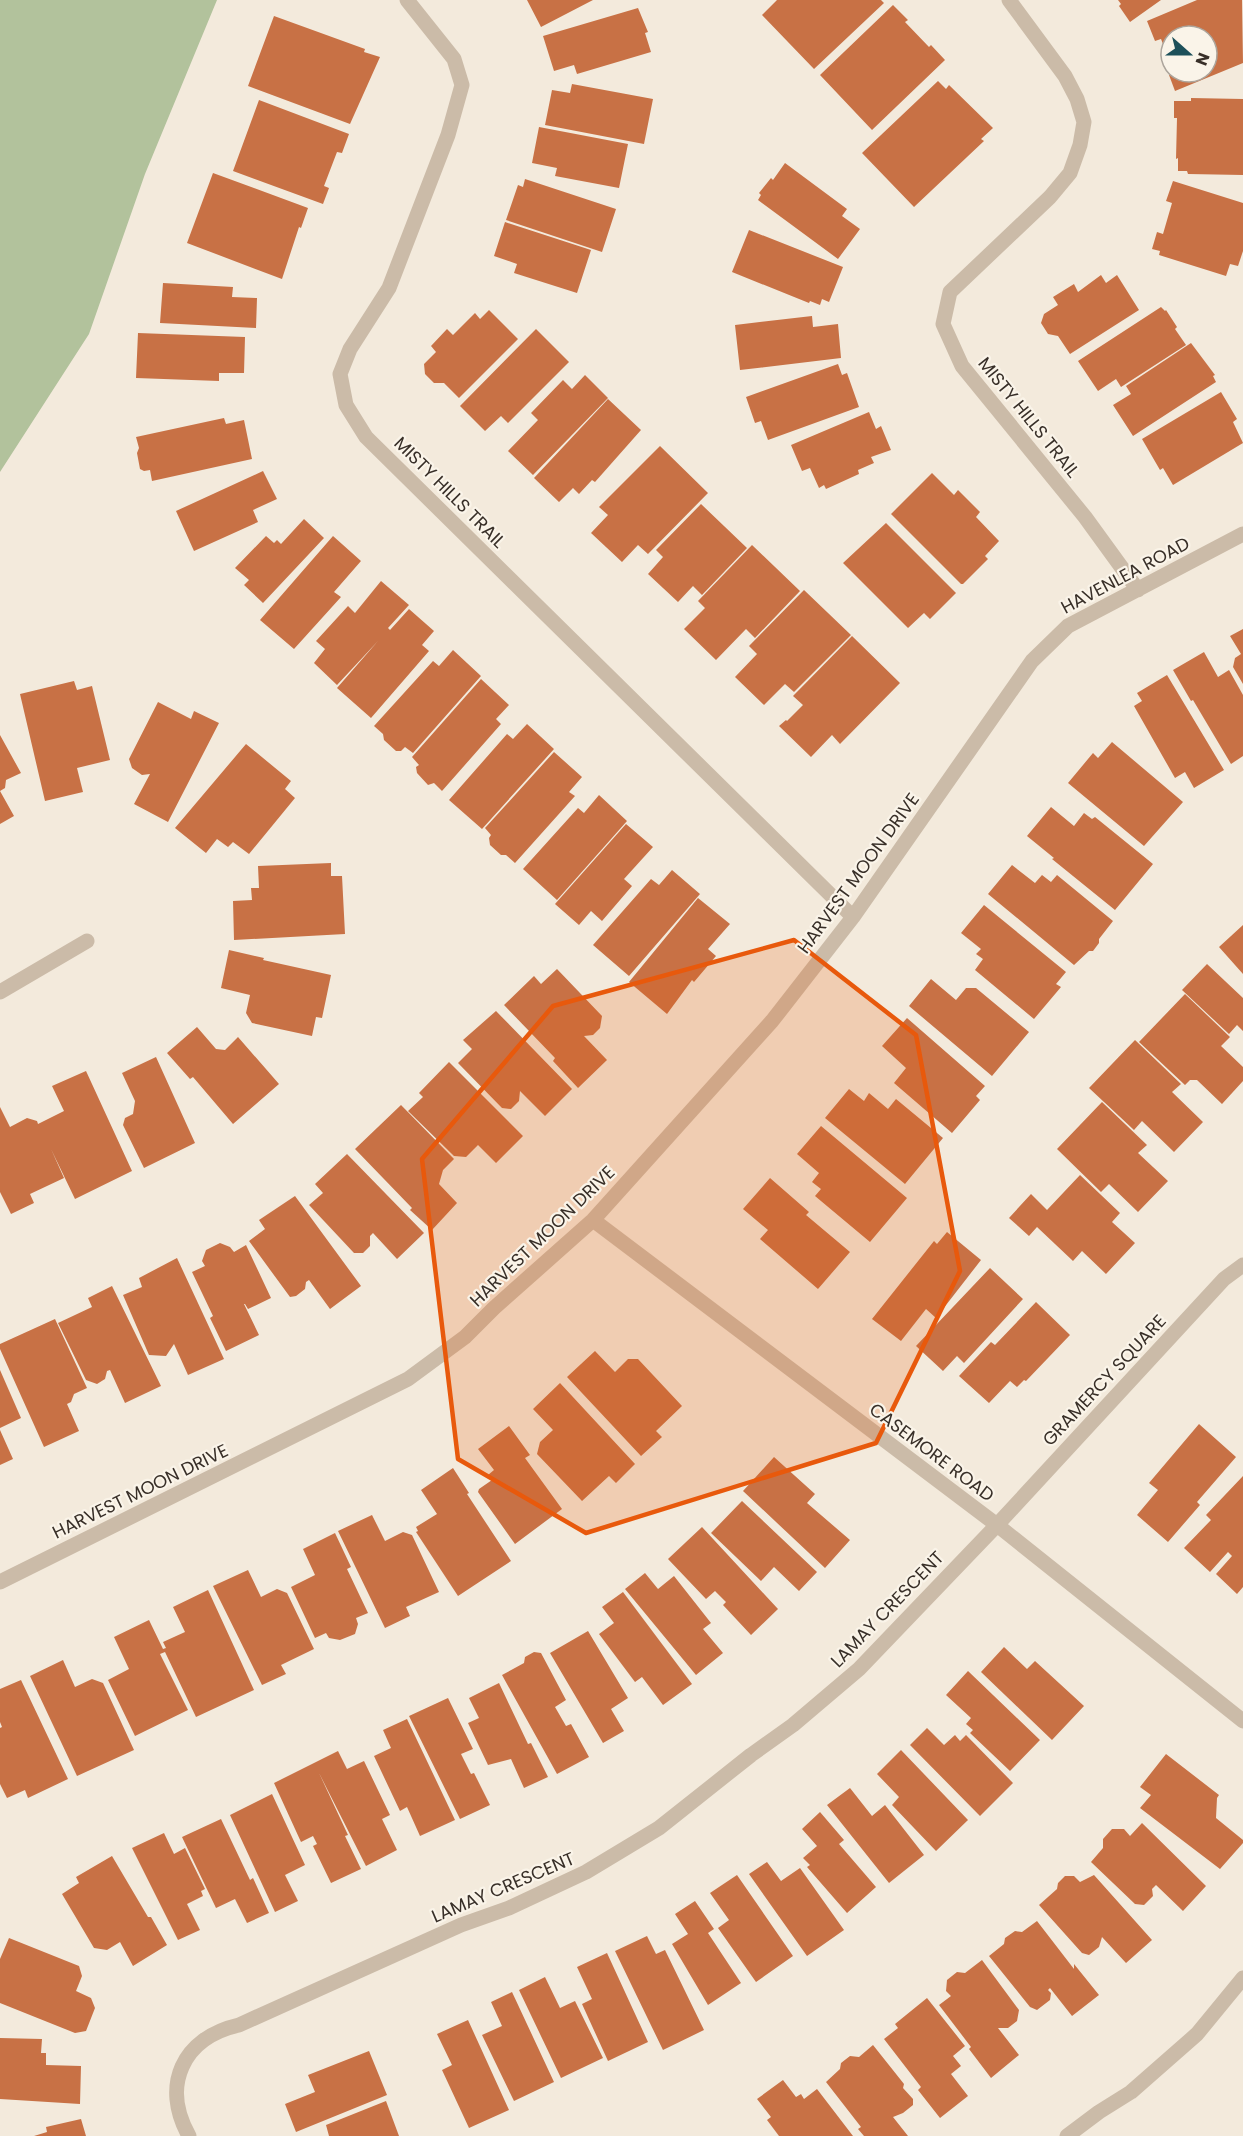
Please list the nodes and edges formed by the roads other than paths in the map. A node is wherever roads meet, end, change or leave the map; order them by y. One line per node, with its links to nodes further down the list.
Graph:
1 (407, 0): 6 (street, MISTY HILLS TRAIL)
2 (1009, 0): 4 (street, MISTY HILLS TRAIL)
3 (1243, 534): 4 (street, HAVENLEA ROAD)
4 (1138, 590): 5 (street, HAVENLEA ROAD)
5 (990, 720): 6 (street, HARVEST MOON DRIVE)
6 (853, 917): 9 (street, HARVEST MOON DRIVE)
7 (87, 941): 8 (street)
8 (0, 992)
9 (592, 1220): 11 (street, CASEMORE ROAD); 12 (street, HARVEST MOON DRIVE)
10 (1243, 1265): 11 (street, GRAMERCY SQUARE)
11 (997, 1525): 13 (street, CASEMORE ROAD); 15 (street, LAMAY CRESCENT)
12 (0, 1582)
13 (1243, 1722)
14 (1243, 1978): 16 (street)
15 (189, 2136)
16 (1067, 2136)

